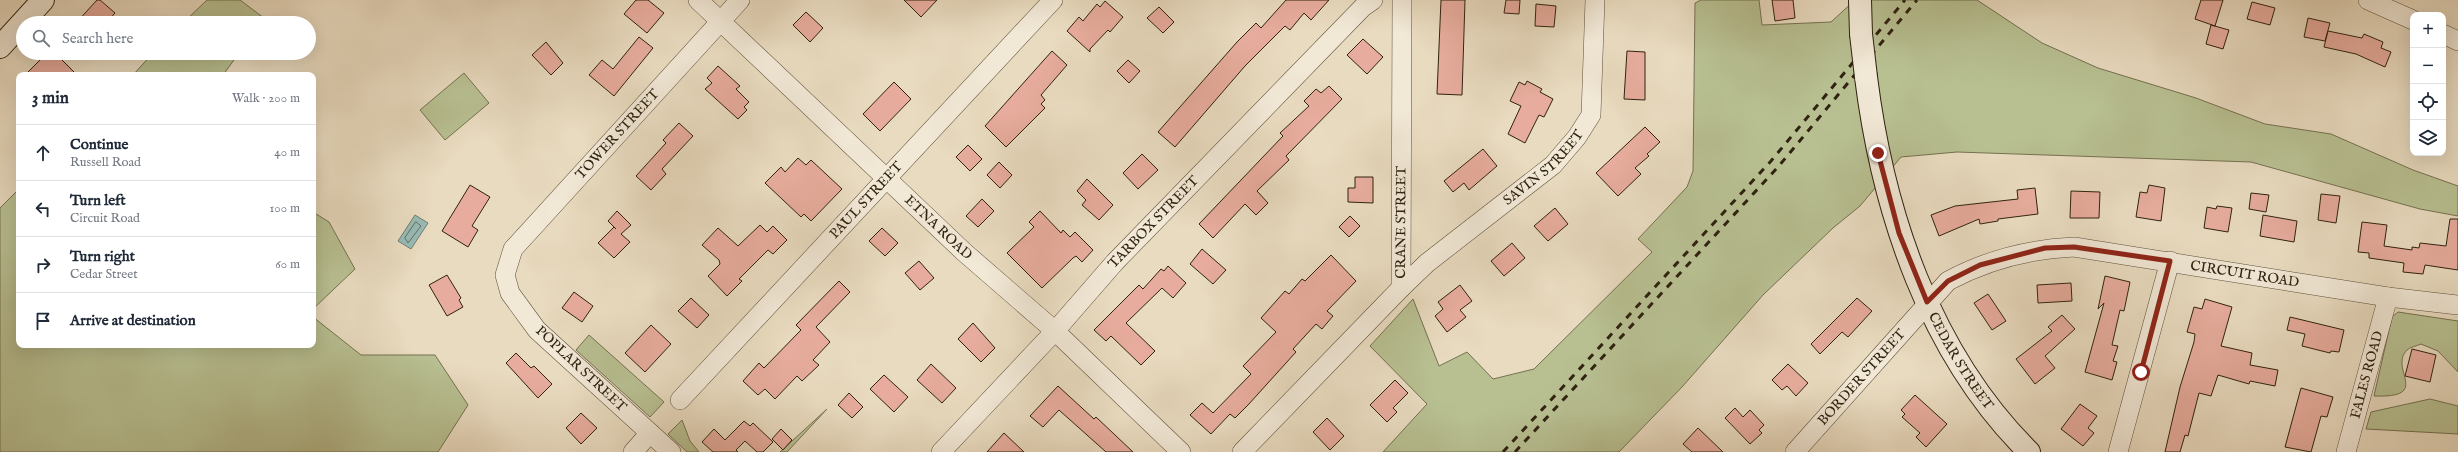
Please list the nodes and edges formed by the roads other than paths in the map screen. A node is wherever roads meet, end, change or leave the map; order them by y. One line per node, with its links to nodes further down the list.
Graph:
1 (43, 0): 10 (street)
2 (698, 0): 12 (street, ETNA ROAD)
3 (740, 0): 12 (street, TOWER STREET)
4 (1053, 0): 17 (street, PAUL STREET)
5 (1373, 0): 24 (street, TARBOX STREET)
6 (1402, 0): 20 (street, CRANE STREET)
7 (1595, 0): 20 (street, SAVIN STREET)
8 (1860, 0): 22 (street, CEDAR STREET, bridge)
9 (2368, 0): 11 (street)
10 (28, 16)
11 (2410, 19)
12 (720, 20): 17 (street, ETNA ROAD); 19 (street, TOWER STREET)
13 (16, 30): 16 (street)
14 (2446, 35): 15 (street)
15 (2458, 41)
16 (0, 47)
17 (885, 178): 24 (street, ETNA ROAD); 25 (street, PAUL STREET)
18 (2170, 261): 21 (street, CIRCUIT ROAD); 22 (street, CIRCUIT ROAD); 34 (street)
19 (505, 275): 26 (street, POPLAR STREET)
20 (1401, 288): 31 (street, CRANE STREET)
21 (2388, 297): 23 (street, CIRCUIT ROAD); 35 (street, FALES ROAD)
22 (1927, 302): 32 (street, BORDER STREET); 33 (street, CEDAR STREET)
23 (2458, 306)
24 (1055, 331): 29 (street, TARBOX STREET); 30 (street, ETNA ROAD)
25 (680, 400)
26 (650, 433): 27 (street); 28 (street, POPLAR STREET)
27 (632, 452)
28 (671, 452)
29 (941, 452)
30 (1181, 452)
31 (1242, 452)
32 (1795, 452)
33 (2029, 452)
34 (2118, 452)
35 (2346, 452)

